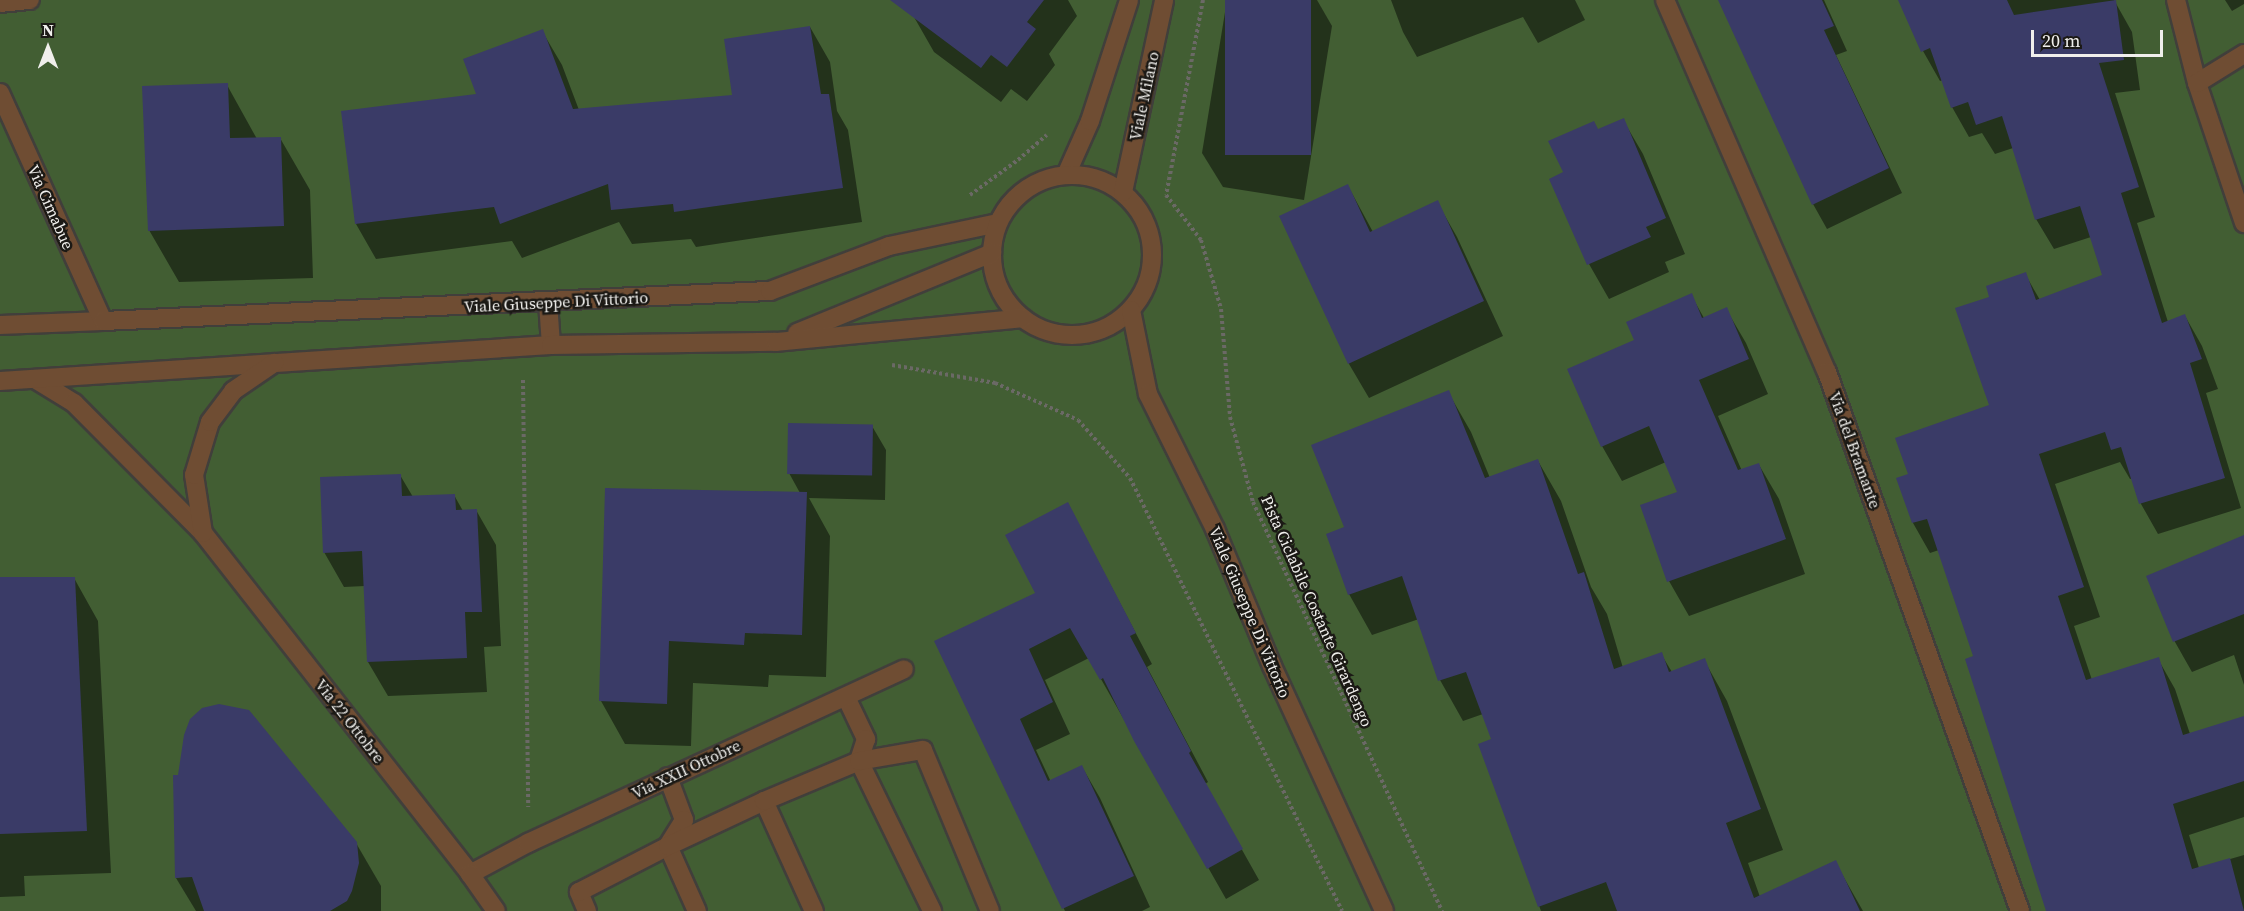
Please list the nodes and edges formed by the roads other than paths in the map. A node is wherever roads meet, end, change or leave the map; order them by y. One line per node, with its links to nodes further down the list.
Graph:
1 (30, 0): 6 (street)
2 (1129, 0): 10 (street)
3 (1164, 0): 11 (street, Viale Milano)
4 (1665, 0): 40 (street, Via del Bramante)
5 (2176, 0): 8 (street)
6 (0, 3)
7 (2244, 54): 8 (street)
8 (2197, 83): 13 (street)
9 (0, 93): 18 (street, Via Cimabue)
10 (1066, 175): 11 (street); 12 (street)
11 (1123, 192): 16 (street)
12 (999, 223): 14 (street); 15 (street, Viale Giuseppe Di Vittorio)
13 (2244, 223)
14 (992, 254): 17 (street); 20 (street)
15 (548, 302): 18 (street, Viale Giuseppe Di Vittorio); 21 (street)
16 (1131, 310): 17 (street); 39 (street, Viale Giuseppe Di Vittorio)
17 (1023, 318): 20 (street)
18 (102, 321): 19 (street, Viale Giuseppe Di Vittorio)
19 (0, 325)
20 (776, 342): 21 (street)
21 (551, 345): 22 (street)
22 (274, 363): 23 (street); 25 (street)
23 (35, 379): 24 (street); 25 (street, Via 22 Ottobre)
24 (0, 381)
25 (203, 533): 32 (street, Via 22 Ottobre)
26 (904, 669): 27 (street, Via XXII Ottobre)
27 (846, 697): 28 (street); 29 (street, Via XXII Ottobre)
28 (859, 760): 30 (street); 37 (street); 38 (street)
29 (668, 777): 31 (street); 32 (street, Via XXII Ottobre)
30 (764, 801): 31 (street); 36 (street)
31 (668, 846): 34 (street); 35 (street)
32 (470, 874): 33 (street, Via 22 Ottobre)
33 (496, 911)
34 (587, 911)
35 (697, 911)
36 (814, 911)
37 (932, 911)
38 (990, 911)
39 (1384, 911)
40 (2020, 911)

